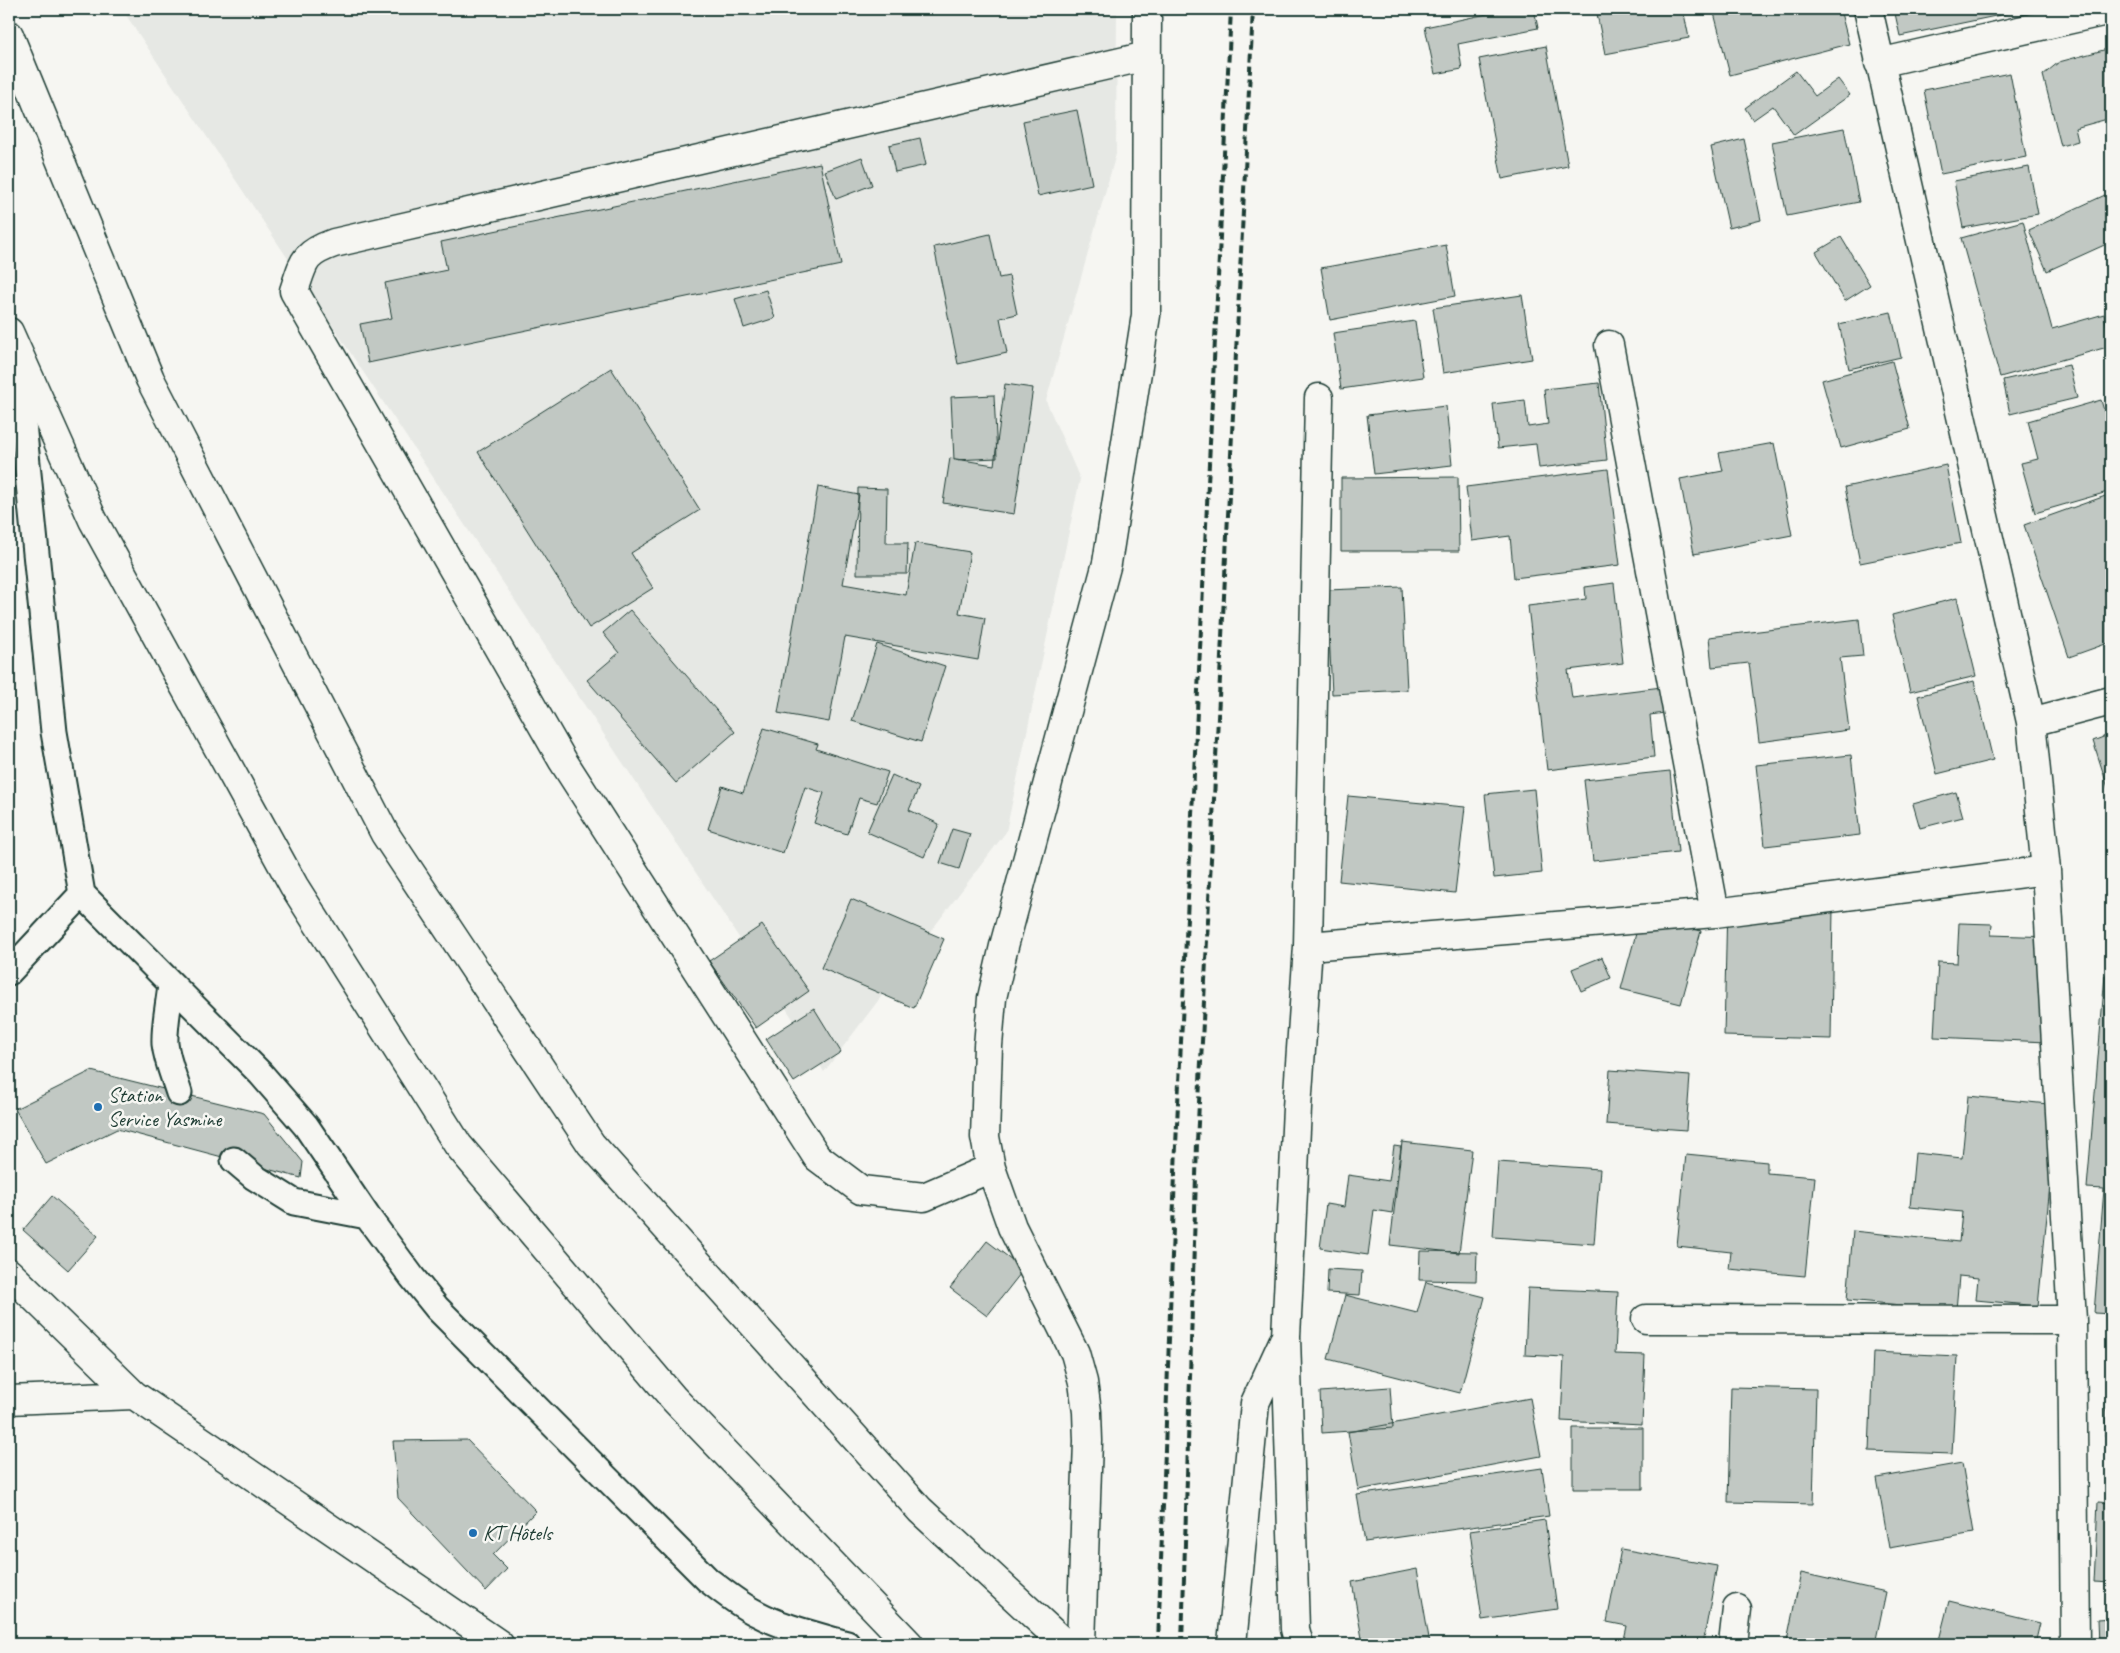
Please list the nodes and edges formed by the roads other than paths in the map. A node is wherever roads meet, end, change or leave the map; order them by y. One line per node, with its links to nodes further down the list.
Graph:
1 (1147, 9): 5 (main road)
2 (1868, 9): 6 (main road)
3 (2111, 10): 6 (main road)
4 (9, 35): 33 (main road)
5 (1147, 56): 20 (main road); 20 (main road)
6 (1879, 63): 11 (main road)
7 (12, 341): 13 (lane); 32 (main road)
8 (1609, 345): 14 (main road)
9 (1319, 398): 15 (main road)
10 (2111, 701): 11 (main road)
11 (2031, 722): 12 (main road)
12 (2046, 870): 14 (main road); 24 (main road)
13 (82, 894): 16 (lane); 17 (lane)
14 (1715, 913): 15 (main road)
15 (1308, 946): 25 (main road)
16 (9, 972)
17 (171, 985): 18 (lane); 21 (lane)
18 (179, 1093)
19 (234, 1160): 21 (lane)
20 (991, 1168): 34 (main road)
21 (367, 1216): 31 (lane)
22 (9, 1273): 26 (main road)
23 (1646, 1319): 24 (main road)
24 (2072, 1320): 37 (main road)
25 (1286, 1336): 29 (main road); 35 (main road)
26 (134, 1395): 27 (main road); 30 (main road)
27 (9, 1400)
28 (1737, 1608): 36 (main road)
29 (1232, 1641)
30 (499, 1644)
31 (847, 1644)
32 (909, 1644)
33 (1065, 1644)
34 (1081, 1644)
35 (1299, 1644)
36 (1733, 1644)
37 (2075, 1644)

